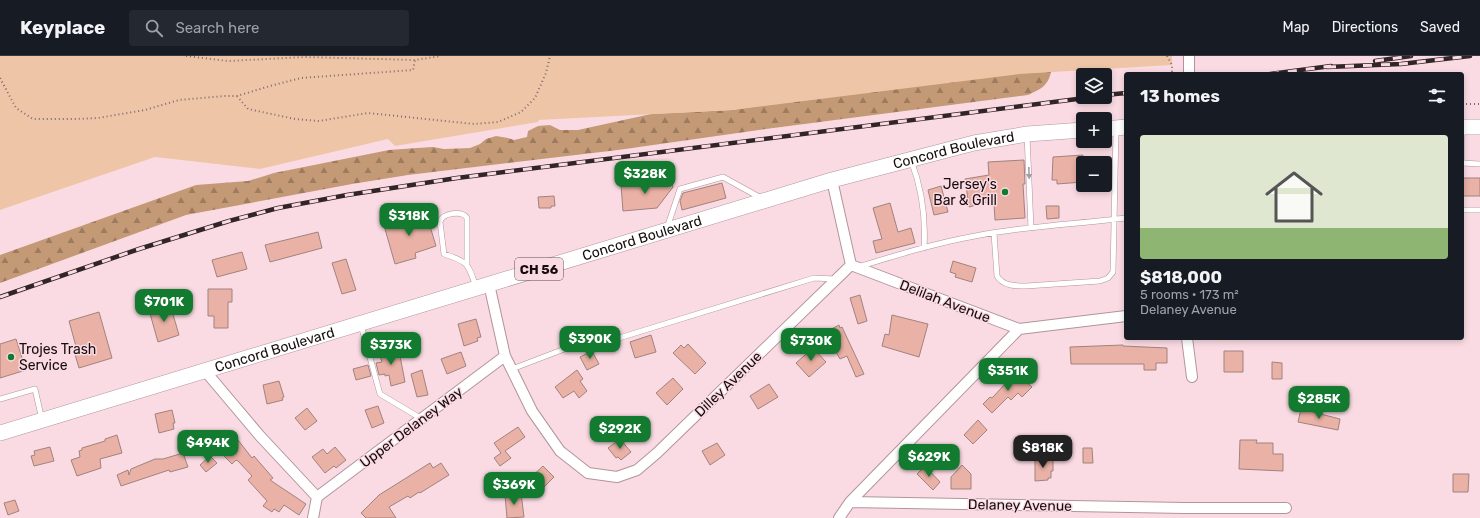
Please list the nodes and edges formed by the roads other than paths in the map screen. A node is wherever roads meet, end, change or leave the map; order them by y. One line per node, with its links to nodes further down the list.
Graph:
1 (1189, 56): 2 (street)
2 (1189, 72)
3 (1464, 127): 4 (main road)
4 (1480, 127)
5 (1116, 128): 16 (lane)
6 (1076, 130): 7 (main road, Concord Boulevard / CH 56)
7 (1027, 134): 8 (main road, Concord Boulevard / CH 56); 17 (lane, one-way to 17)
8 (911, 159): 11 (main road, Concord Boulevard / CH 56); 20 (lane)
9 (1464, 163): 10 (lane)
10 (1480, 164)
11 (832, 180): 12 (main road, Concord Boulevard / CH 56); 22 (street)
12 (766, 201): 18 (main road, Concord Boulevard / CH 56); 18 (lane)
13 (1464, 210): 14 (lane)
14 (1480, 210)
15 (1124, 218): 16 (lane)
16 (1114, 219): 17 (lane); 19 (lane)
17 (1031, 228): 19 (lane)
18 (667, 230): 24 (main road, Concord Boulevard / CH 56)
19 (994, 233): 20 (lane)
20 (924, 248): 22 (lane)
21 (467, 264): 21 (lane); 24 (lane)
22 (854, 266): 23 (street, Dilley Avenue); 27 (street, Delilah Avenue)
23 (836, 279): 30 (lane); 30 (street, Dilley Avenue)
24 (482, 286): 26 (main road, Concord Boulevard / CH 56); 29 (street)
25 (1124, 316): 27 (street, Delilah Avenue)
26 (360, 324): 31 (main road, Concord Boulevard / CH 56); 34 (lane)
27 (1018, 329): 38 (street)
28 (1187, 340): 32 (street)
29 (505, 356): 30 (street); 34 (street, Upper Delaney Way)
30 (512, 369)
31 (206, 372): 35 (main road, Concord Boulevard / CH 56); 37 (street)
32 (1192, 376)
33 (0, 399): 35 (lane)
34 (422, 419): 37 (street, Upper Delaney Way)
35 (43, 420): 36 (main road, Concord Boulevard / CH 56)
36 (0, 433)
37 (317, 497): 41 (street)
38 (850, 502): 40 (street, Delaney Avenue); 42 (street)
39 (1286, 508): 40 (street, Delaney Avenue)
40 (1185, 513)
41 (313, 518)
42 (839, 518)

